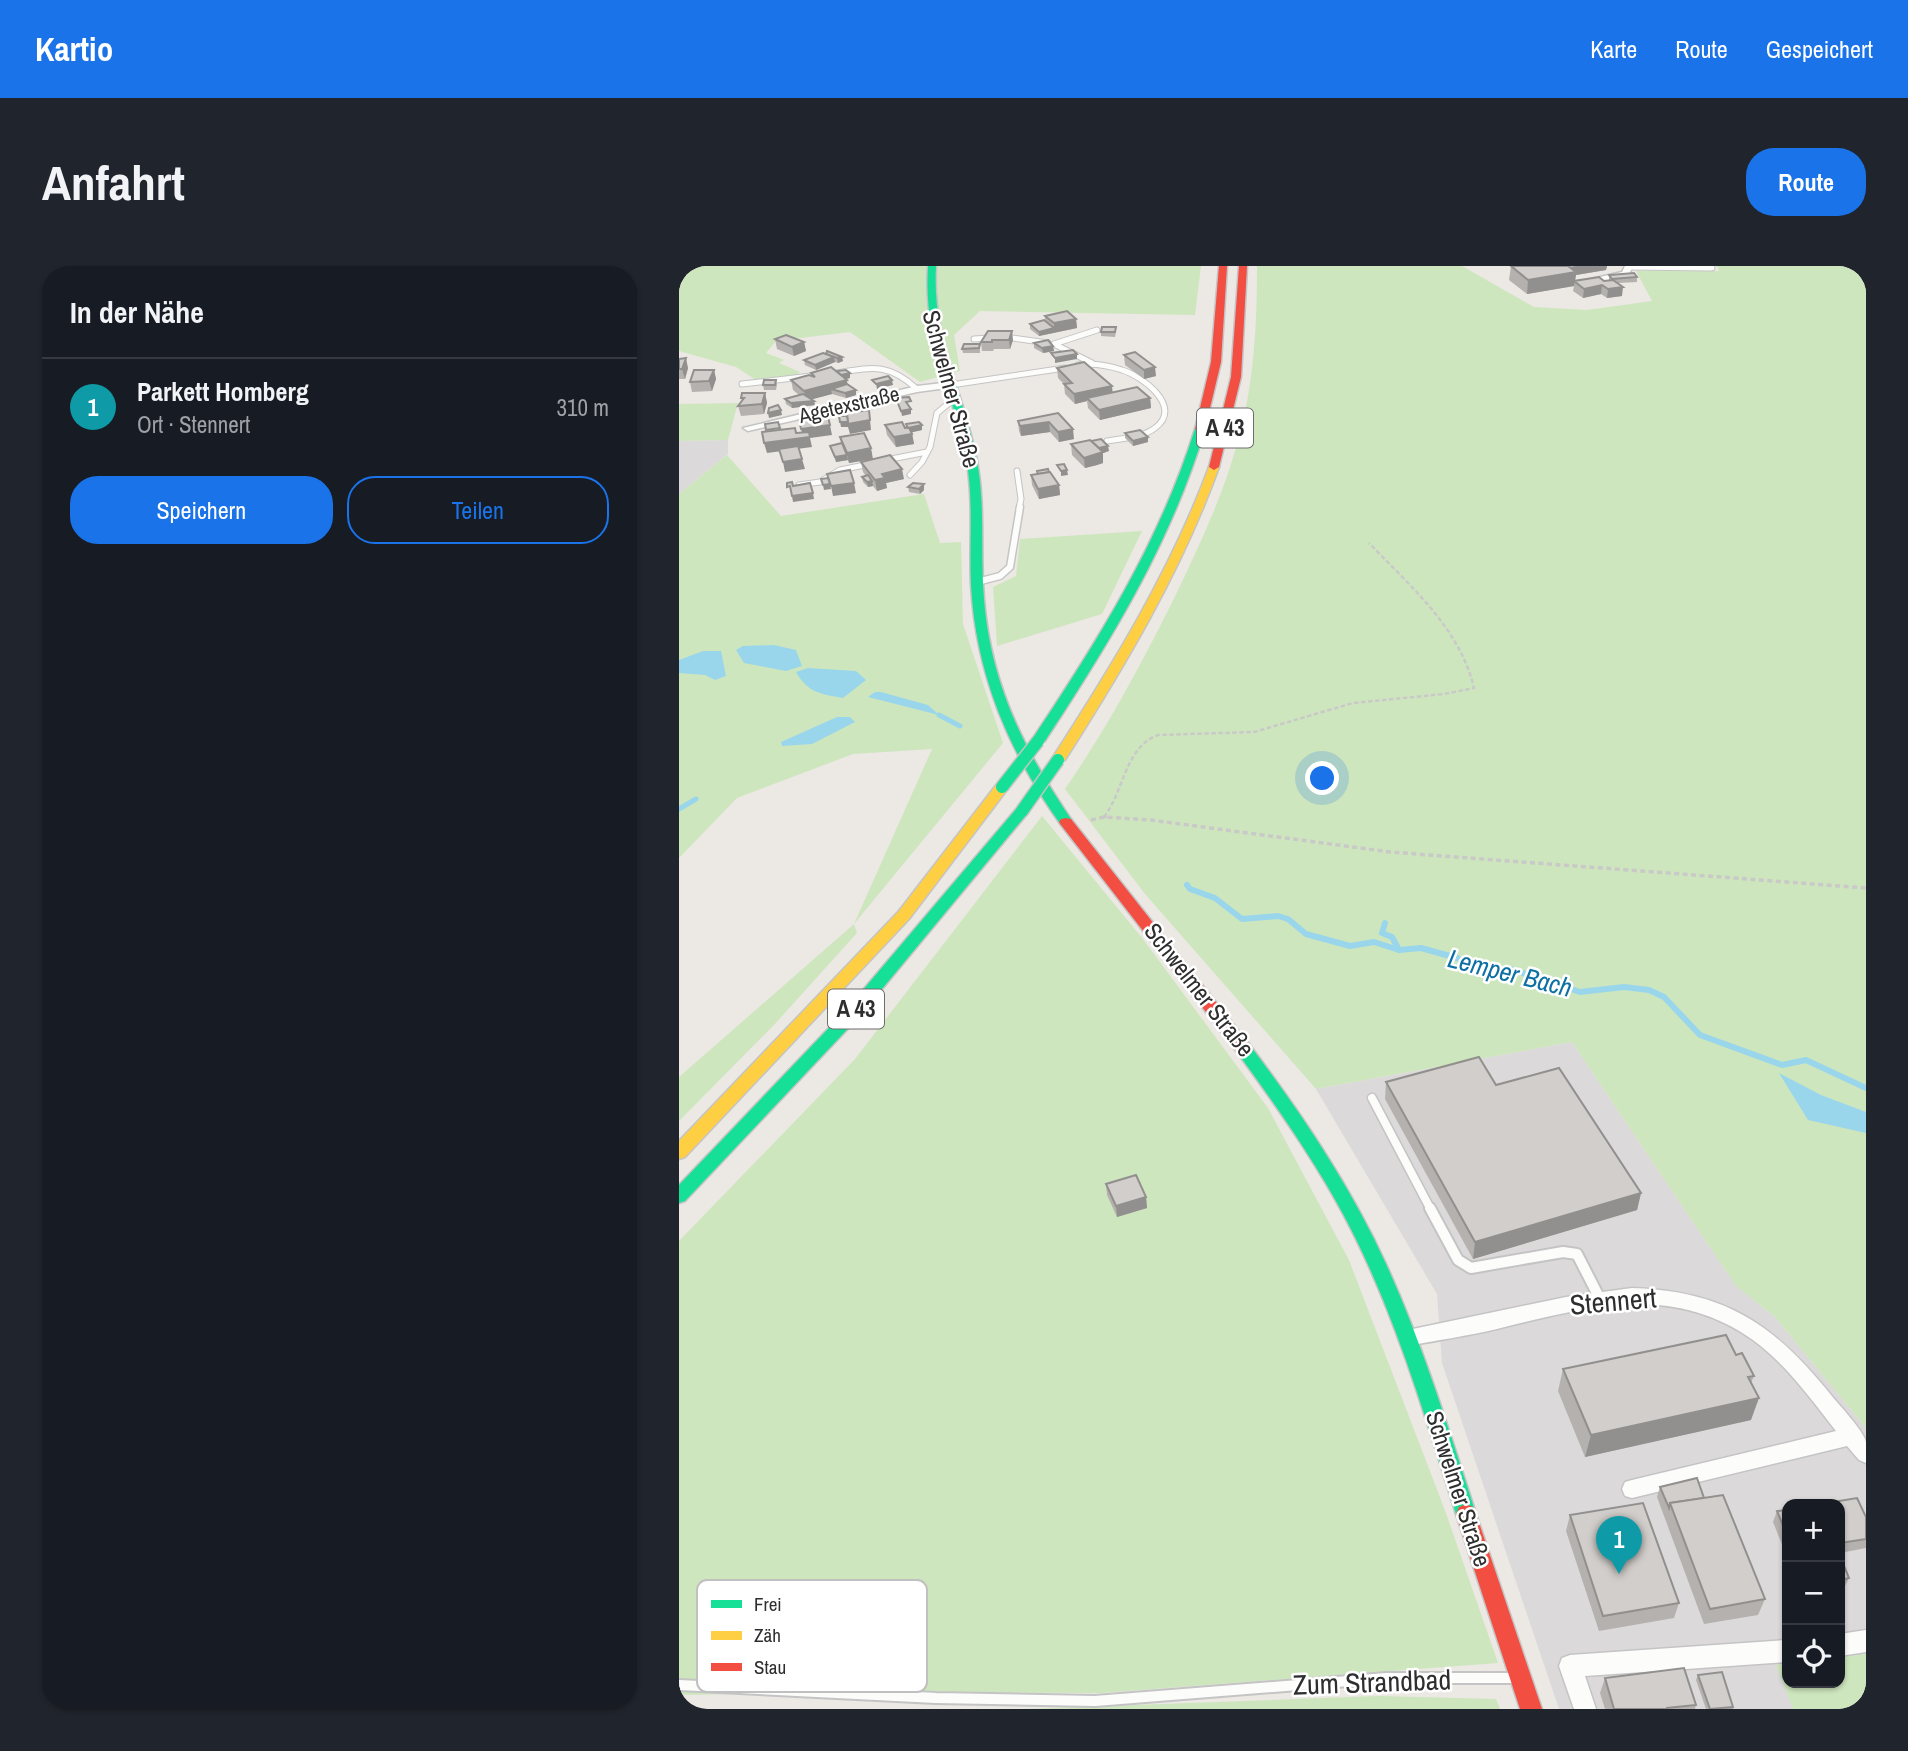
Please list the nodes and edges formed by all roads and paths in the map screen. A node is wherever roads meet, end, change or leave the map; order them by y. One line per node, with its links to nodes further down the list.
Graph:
1 (932, 266): 15 (main road, Schwelmer Straße)
2 (1223, 266): 28 (main road, A 43, bridge)
3 (1243, 266): 29 (main road, A 43, bridge)
4 (1629, 267): 5 (lane); 6 (street)
5 (1712, 268)
6 (1578, 283)
7 (1097, 330): 9 (lane)
8 (974, 339): 9 (lane)
9 (1055, 344): 10 (lane)
10 (1092, 363): 15 (lane); 17 (lane)
11 (833, 374): 14 (lane)
12 (820, 375): 13 (lane)
13 (742, 384)
14 (917, 389): 15 (street, Agetexstraße); 16 (street, Agetexstraße)
15 (953, 392): 18 (lane); 23 (main road, Schwelmer Straße)
16 (748, 428)
17 (1107, 441)
18 (927, 452): 20 (lane); 21 (lane)
19 (1017, 471): 23 (lane)
20 (910, 475)
21 (790, 487)
22 (1369, 543): 24 (path)
23 (977, 582): 25 (main road, Schwelmer Straße)
24 (1104, 817): 25 (path); 26 (path)
25 (1069, 825): 31 (main road, Schwelmer Straße)
26 (1866, 888)
27 (1372, 1098): 30 (lane)
28 (679, 1152)
29 (679, 1196)
30 (1599, 1297): 31 (street, Stennert); 32 (street, Stennert)
31 (1408, 1338): 38 (main road, Schwelmer Straße)
32 (1851, 1436): 33 (street, Stennert); 34 (street)
33 (1866, 1454)
34 (1632, 1489)
35 (1866, 1642): 36 (street)
36 (1845, 1644)
37 (1782, 1651): 43 (street)
38 (1520, 1678): 41 (lane, Zum Strandbad); 42 (main road, Schwelmer Straße)
39 (679, 1685): 40 (lane, Zum Strandbad)
40 (697, 1686)
41 (817, 1692)
42 (1531, 1709)
43 (1585, 1709)

